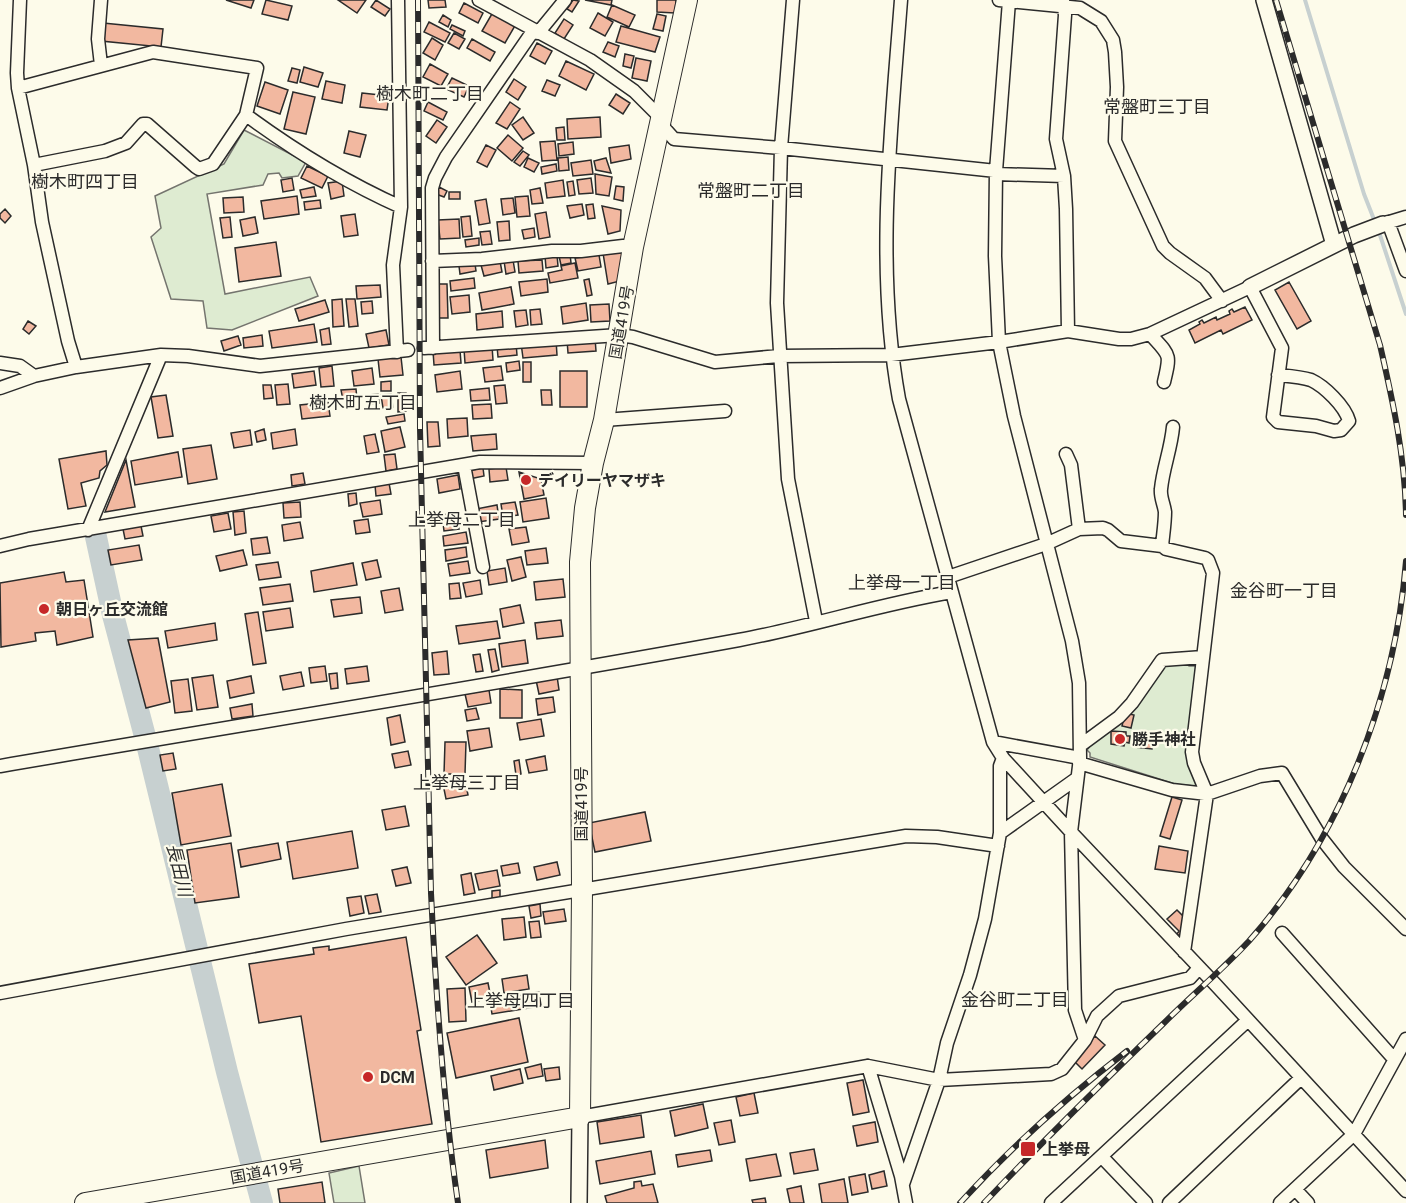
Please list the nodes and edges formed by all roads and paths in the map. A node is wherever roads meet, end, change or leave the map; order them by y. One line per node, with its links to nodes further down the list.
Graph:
1 (20, 0): 15 (street)
2 (101, 0): 14 (street)
3 (398, 0): 23 (street)
4 (479, 0): 13 (street)
5 (563, 0): 13 (street)
6 (687, 0): 17 (highway, 国道419号)
7 (793, 0): 18 (street)
8 (901, 0): 19 (street)
9 (999, 0): 11 (street)
10 (1264, 0): 26 (street)
11 (1010, 1): 12 (street); 21 (street)
12 (1063, 3): 22 (street); 31 (street)
13 (535, 32): 17 (street); 28 (street)
14 (101, 65): 15 (street); 16 (street)
15 (18, 88): 20 (street)
16 (246, 115): 20 (street); 23 (street)
17 (660, 117): 18 (street); 27 (highway, 国道419号)
18 (781, 148): 19 (street); 38 (street)
19 (889, 161): 21 (street); 37 (street)
20 (34, 165): 40 (street)
21 (996, 173): 22 (street); 35 (street)
22 (1064, 176): 32 (street)
23 (401, 207): 36 (street)
24 (1406, 217): 25 (street)
25 (1386, 223): 26 (street); 29 (street)
26 (1334, 245): 30 (street)
27 (633, 248): 28 (street); 34 (highway, 国道419号)
28 (432, 261): 34 (street)
29 (1406, 271)
30 (1250, 287): 31 (street); 41 (street)
31 (1222, 301): 33 (street)
32 (1068, 331): 33 (street); 35 (street)
33 (1150, 334): 43 (street)
34 (619, 335): 38 (street); 46 (highway, 国道419号)
35 (999, 342): 37 (street); 53 (street)
36 (161, 355): 40 (street); 52 (street)
37 (891, 355): 38 (street); 57 (street)
38 (779, 356): 59 (street)
39 (0, 363): 42 (street)
40 (76, 367): 42 (street)
41 (1278, 375): 41 (street)
42 (34, 376): 44 (street)
43 (1164, 382)
44 (0, 388)
45 (725, 411): 46 (street)
46 (604, 420): 49 (highway, 国道419号)
47 (1173, 427): 55 (street)
48 (1066, 454): 51 (street)
49 (593, 463): 50 (street); 61 (highway, 国道419号)
50 (464, 465): 52 (street); 56 (street)
51 (1079, 529): 53 (street); 55 (street)
52 (88, 530): 54 (street)
53 (1046, 544): 57 (street); 63 (street)
54 (0, 546)
55 (1162, 546): 60 (street)
56 (483, 567)
57 (948, 577): 58 (street)
58 (952, 592): 59 (street); 62 (street)
59 (816, 621): 61 (street)
60 (1203, 657): 63 (street); 67 (street)
61 (581, 669): 65 (street); 72 (highway, 国道419号)
62 (993, 742): 63 (street); 64 (street)
63 (1080, 755): 66 (street); 67 (street)
64 (1003, 758): 68 (street); 70 (street)
65 (0, 766)
66 (1076, 779): 68 (street); 69 (street)
67 (1207, 794): 73 (street); 75 (street)
68 (1043, 802): 69 (street); 70 (street)
69 (1071, 832): 75 (street); 80 (street)
70 (1000, 833): 71 (street)
71 (998, 846): 72 (street); 84 (street)
72 (582, 890): 77 (street); 85 (highway, 国道419号)
73 (1406, 928)
74 (1282, 933): 81 (street)
75 (1184, 952): 76 (street)
76 (1199, 968): 78 (street); 80 (street)
77 (0, 993)
78 (1248, 1020): 83 (street); 87 (street)
79 (1406, 1039): 81 (street)
80 (1084, 1040): 84 (street)
81 (1394, 1059): 86 (street)
82 (868, 1066): 84 (street); 85 (street); 88 (street)
83 (1301, 1078): 86 (street); 96 (street)
84 (939, 1080): 88 (street)
85 (580, 1117): 91 (highway, 国道419号); 92 (street)
86 (1354, 1134): 89 (street); 90 (street)
87 (1102, 1157): 94 (street); 95 (street)
88 (903, 1184): 93 (street)
89 (1295, 1189): 97 (street); 98 (street)
90 (1406, 1191)
91 (85, 1203)
92 (579, 1203)
93 (906, 1203)
94 (1051, 1203)
95 (1146, 1203)
96 (1169, 1203)
97 (1280, 1203)
98 (1308, 1203)

